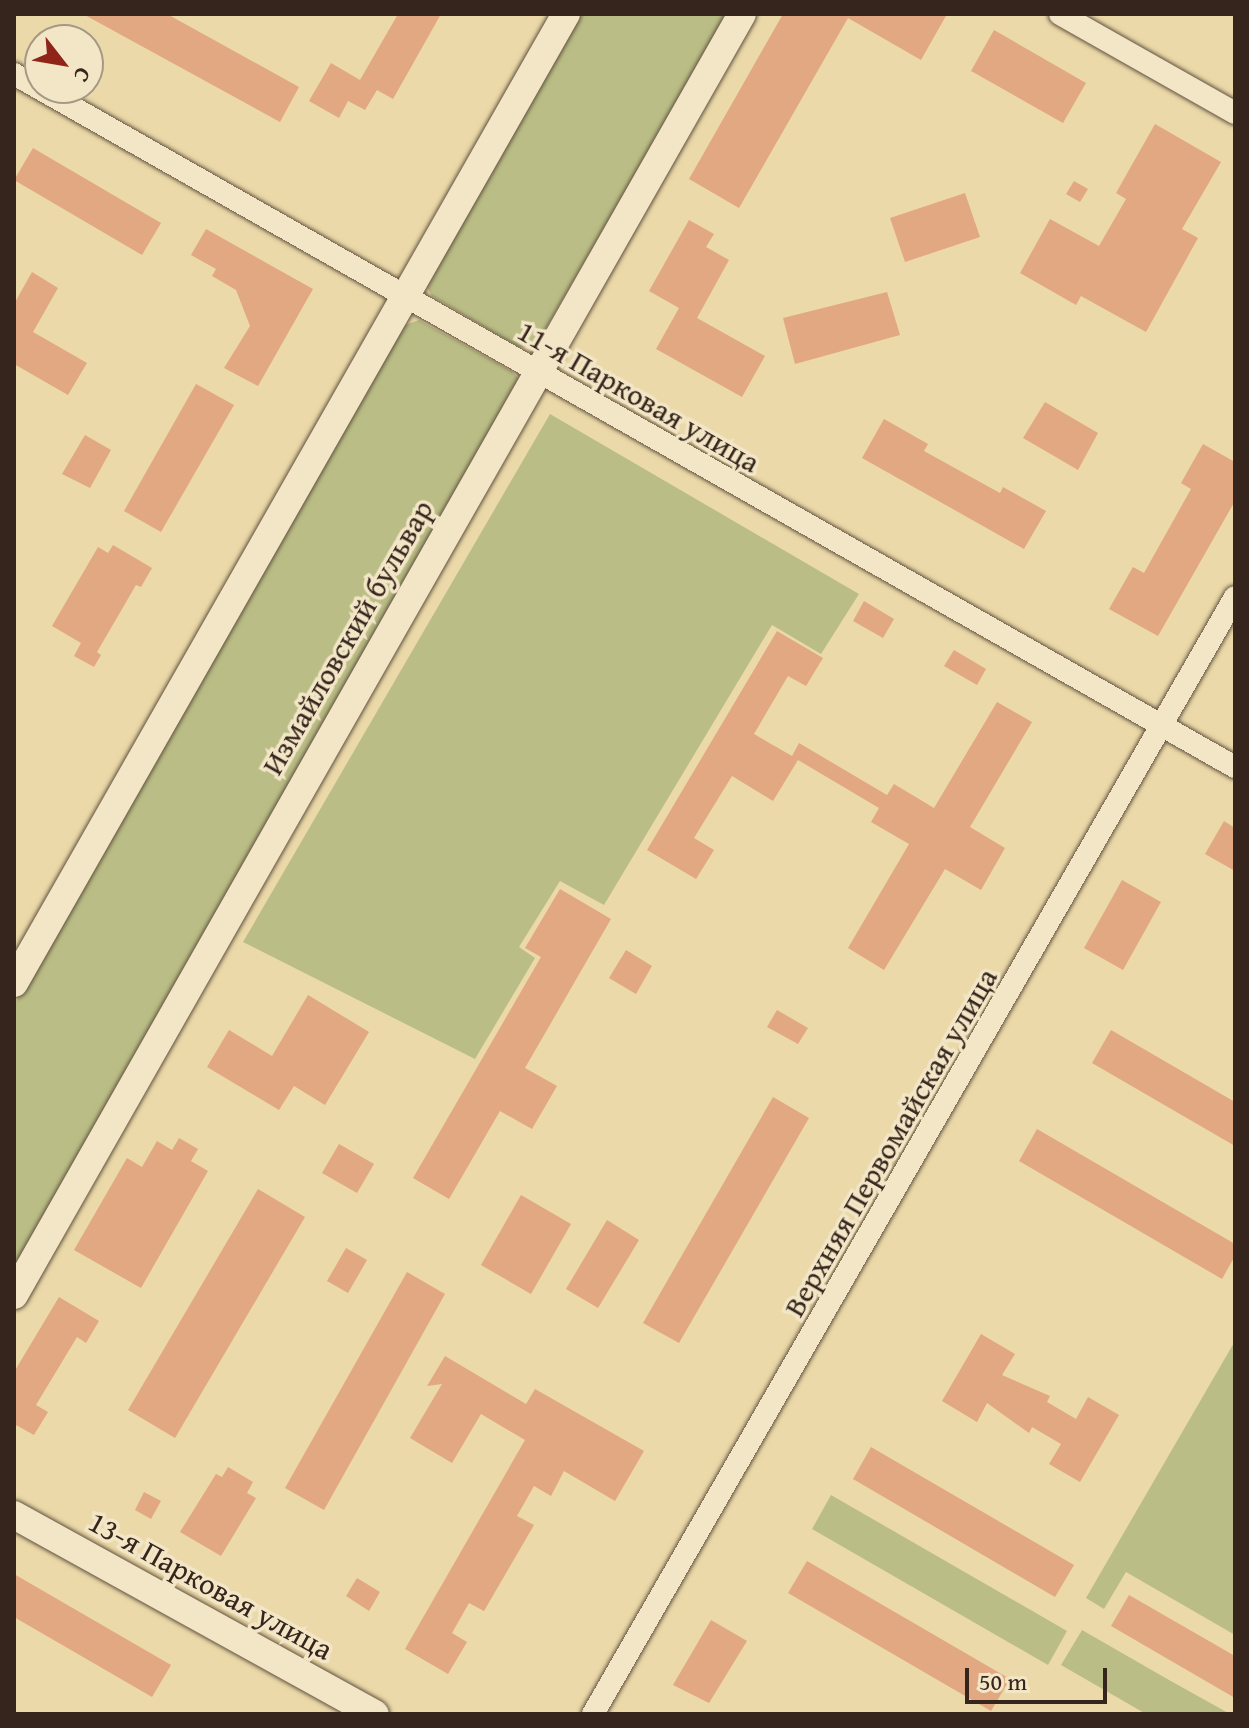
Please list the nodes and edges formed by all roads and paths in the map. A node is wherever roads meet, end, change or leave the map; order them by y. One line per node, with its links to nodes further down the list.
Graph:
1 (566, 14): 6 (street)
2 (742, 14): 7 (street, Измайловский бульвар)
3 (1060, 14): 5 (street)
4 (14, 74): 6 (street, 11-я Парковая улица)
5 (1235, 113)
6 (405, 296): 7 (street, 11-я Парковая улица); 11 (street)
7 (538, 373): 9 (street, 11-я Парковая улица); 12 (street, Измайловский бульвар)
8 (1235, 597): 9 (street, Верхняя Первомайская улица)
9 (1161, 726): 10 (street, 11-я Парковая улица); 15 (street, Верхняя Первомайская улица)
10 (1235, 767)
11 (14, 983)
12 (14, 1295)
13 (14, 1515): 14 (street, 13-я Парковая улица)
14 (375, 1714)
15 (593, 1714)

